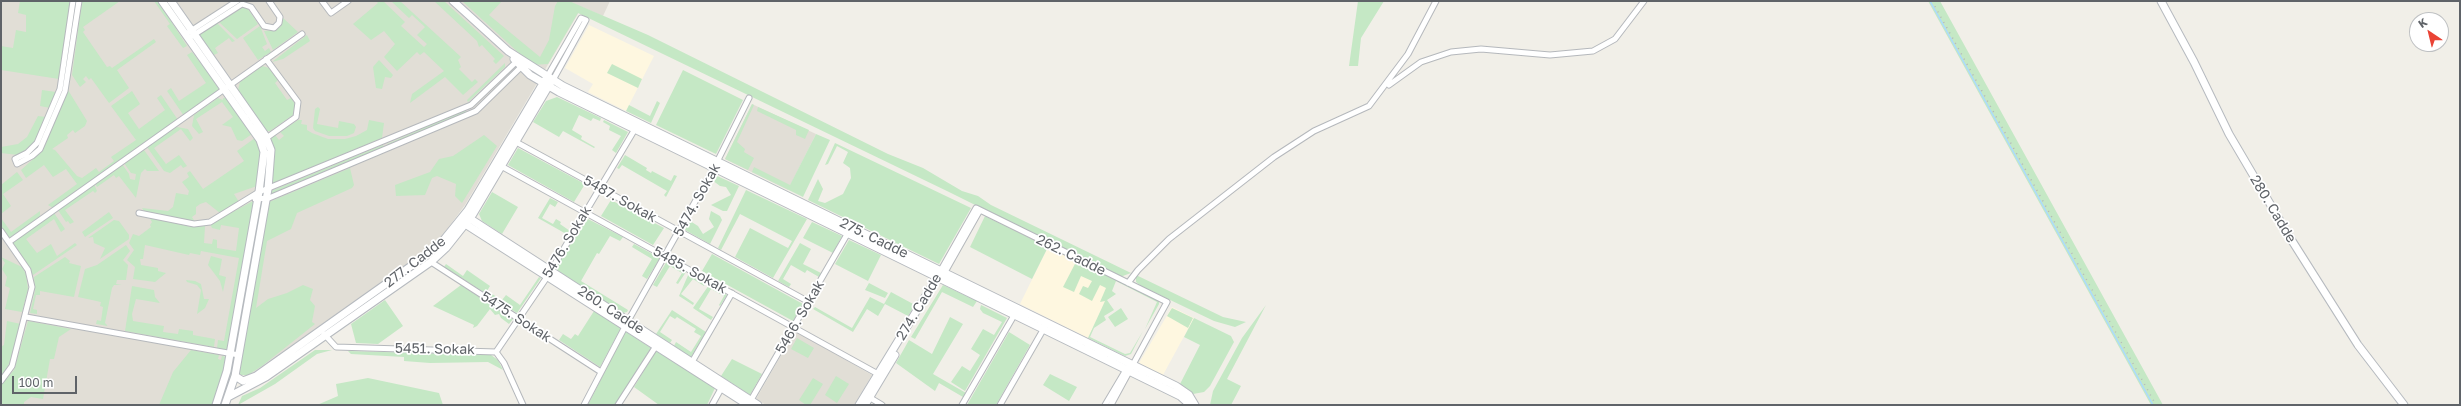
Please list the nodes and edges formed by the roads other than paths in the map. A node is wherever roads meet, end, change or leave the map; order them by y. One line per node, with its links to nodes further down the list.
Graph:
1 (73, 1): 2 (street)
2 (79, 1)
3 (162, 1): 14 (street)
4 (171, 1): 14 (street)
5 (237, 1): 14 (street)
6 (269, 1): 13 (street)
7 (322, 1): 8 (street)
8 (348, 1)
9 (453, 1): 16 (street)
10 (1436, 1): 21 (street)
11 (1644, 1): 21 (street)
12 (2160, 1): 88 (street, 280. Cadde)
13 (242, 2): 14 (street)
14 (190, 34): 20 (street)
15 (302, 34): 17 (street)
16 (508, 51): 18 (street); 19 (street)
17 (266, 59): 20 (street); 26 (street)
18 (519, 64): 19 (street); 23 (street); 24 (street)
19 (548, 81): 19 (street, 277. Cadde); 25 (street, 275. Cadde); 27 (street, 277. Cadde); 28 (street, 275. Cadde); 37 (street, 277. Cadde)
20 (227, 87): 26 (street); 41 (street)
21 (1382, 91): 47 (street)
22 (749, 98): 28 (street, 5474. Sokak)
23 (468, 106): 24 (street); 31 (street)
24 (474, 112): 33 (street)
25 (635, 129): 28 (street, 275. Cadde); 30 (street, 5476. Sokak)
26 (264, 140): 31 (street); 32 (street)
27 (516, 142): 29 (street, 277. Cadde); 30 (street, 5487. Sokak)
28 (716, 165): 38 (street, 275. Cadde); 40 (street, 5474. Sokak)
29 (501, 166): 36 (street, 5485. Sokak); 37 (street, 277. Cadde)
30 (600, 188): 36 (street, 5476. Sokak); 40 (street, 5487. Sokak)
31 (268, 189): 32 (street); 33 (street)
32 (259, 196): 33 (street); 35 (street); 60 (street)
33 (266, 199): 61 (street)
34 (978, 209): 44 (street, 274. Cadde); 47 (street, 262. Cadde)
35 (139, 212)
36 (585, 213): 42 (street, 5485. Sokak); 45 (street, 5476. Sokak)
37 (465, 220): 43 (street, 277. Cadde); 45 (street, 260. Cadde); 57 (street, 277. Cadde)
38 (850, 230): 44 (street, 275. Cadde); 46 (street, 275. Cadde); 49 (street, 5466. Sokak)
39 (1, 231): 41 (street)
40 (680, 232): 42 (street, 5474. Sokak); 49 (street, 5487. Sokak)
41 (9, 242): 52 (street)
42 (665, 257): 48 (street, 5485. Sokak); 54 (street, 5474. Sokak)
43 (431, 262): 53 (street, 5475. Sokak); 57 (street, 277. Cadde)
44 (943, 271): 46 (street, 274. Cadde); 50 (street, 275. Cadde)
45 (549, 274): 53 (street, 5476. Sokak); 54 (street, 260. Cadde)
46 (939, 278): 51 (street, 275. Cadde); 65 (street, 274. Cadde); 70 (street, 274. Cadde)
47 (1128, 283): 63 (street, 262. Cadde)
48 (732, 293): 55 (street, 5485. Sokak); 62 (street)
49 (809, 302): 55 (street, 5466. Sokak)
50 (1018, 308): 51 (street); 63 (street, 275. Cadde)
51 (1014, 315): 56 (street, 275. Cadde); 83 (street)
52 (26, 317): 60 (street); 67 (street)
53 (518, 318): 59 (street, 5476. Sokak); 64 (street, 5475. Sokak)
54 (626, 324): 58 (street, 260. Cadde); 62 (street, 260. Cadde); 64 (street, 5474. Sokak)
55 (794, 327): 65 (street, 5485. Sokak); 72 (street, 5466. Sokak)
56 (1043, 330): 63 (street, 275. Cadde); 84 (street)
57 (323, 333): 59 (street, 5451. Sokak); 66 (street, 277. Cadde); 69 (street)
58 (656, 346): 68 (street, 260. Cadde); 77 (street)
59 (496, 352): 75 (street, 5451. Sokak)
60 (230, 354): 61 (street); 73 (street)
61 (238, 355): 66 (street)
62 (692, 362): 68 (street, 260. Cadde)
63 (1130, 368): 71 (street, 275. Cadde); 85 (street); 86 (street)
64 (602, 372): 76 (street, 5474. Sokak)
65 (878, 374): 70 (street, 274. Cadde)
66 (235, 376): 69 (street)
67 (1, 381)
68 (723, 386): 72 (street, 260. Cadde); 78 (street)
69 (230, 396): 74 (street)
70 (867, 397): 80 (street, 274. Cadde); 81 (street, 274. Cadde); 82 (street)
71 (1189, 401): 87 (street, 275. Cadde)
72 (749, 402): 79 (street, 260. Cadde)
73 (216, 405)
74 (226, 405)
75 (522, 405)
76 (584, 405)
77 (618, 405)
78 (712, 405)
79 (758, 405)
80 (859, 405)
81 (865, 405)
82 (882, 405)
83 (962, 405)
84 (1000, 405)
85 (1105, 405)
86 (1111, 405)
87 (1195, 405)
88 (2404, 405)

